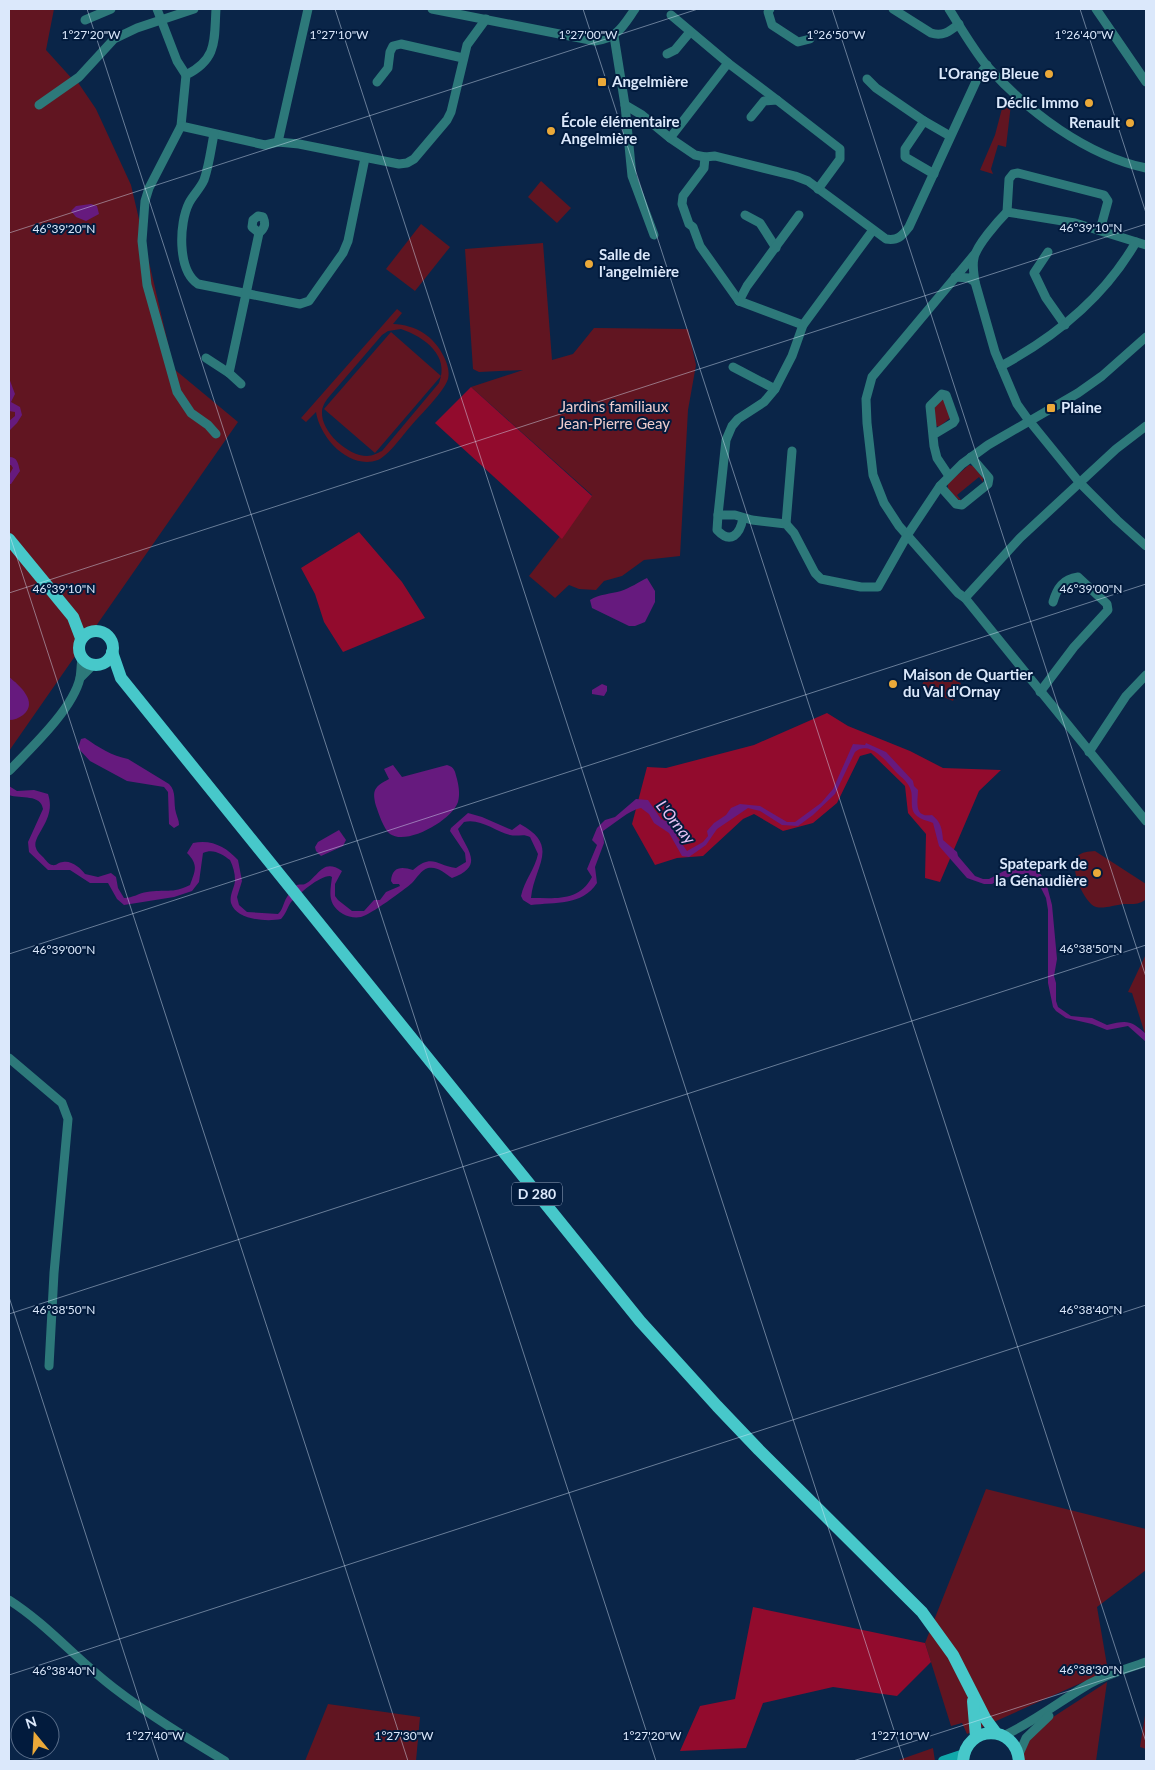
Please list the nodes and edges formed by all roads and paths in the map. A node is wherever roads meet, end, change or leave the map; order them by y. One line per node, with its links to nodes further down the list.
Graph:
1 (111, 9): 15 (street)
2 (157, 9): 13 (street)
3 (194, 9): 13 (street)
4 (216, 9): 24 (street)
5 (308, 9): 37 (street)
6 (432, 9): 14 (street)
7 (635, 9): 18 (street)
8 (770, 9): 19 (street)
9 (893, 9): 16 (street)
10 (949, 9): 16 (street)
11 (1096, 9): 27 (street)
12 (671, 15): 17 (street)
13 (161, 18): 24 (street); 29 (street)
14 (486, 19): 18 (street); 21 (street)
15 (85, 20)
16 (960, 24): 23 (street)
17 (690, 32): 20 (street); 22 (street)
18 (614, 36): 30 (street)
19 (810, 39)
20 (667, 54)
21 (463, 58): 26 (street); 39 (street)
22 (728, 63): 28 (street); 36 (street)
23 (987, 65): 35 (street); 40 (street)
24 (186, 75): 33 (street)
25 (867, 79): 32 (street)
26 (378, 82)
27 (1146, 82)
28 (777, 100): 31 (street); 42 (street)
29 (39, 105)
30 (625, 105): 36 (street); 49 (street)
31 (751, 117)
32 (924, 121): 35 (street); 41 (street)
33 (181, 126): 34 (street); 70 (street)
34 (214, 134): 37 (street); 57 (street)
35 (950, 136): 41 (street)
36 (670, 138): 38 (street)
37 (278, 142): 39 (street)
38 (705, 157): 42 (street); 58 (street)
39 (365, 158): 57 (street)
40 (1146, 168)
41 (934, 174): 46 (street)
42 (818, 189): 46 (street)
43 (1007, 212): 47 (street); 47 (street); 54 (street)
44 (745, 215): 52 (street)
45 (799, 215): 52 (street)
46 (874, 230): 59 (street)
47 (1100, 230): 50 (street)
48 (259, 233): 57 (street)
49 (654, 235)
50 (1136, 242): 51 (street); 60 (street)
51 (1146, 245)
52 (776, 248): 58 (street)
53 (1048, 252): 60 (street)
54 (974, 255): 55 (street); 56 (street)
55 (955, 277): 56 (street); 80 (street)
56 (975, 282): 63 (street)
57 (247, 294): 65 (street)
58 (738, 301): 59 (street)
59 (803, 325): 67 (street)
60 (1064, 325): 63 (street)
61 (1146, 337): 68 (street)
62 (206, 358): 65 (street)
63 (1001, 366): 68 (street)
64 (733, 367): 67 (street)
65 (229, 373): 66 (street)
66 (241, 384)
67 (775, 389): 77 (street)
68 (1030, 421): 73 (street); 75 (street)
69 (1146, 426): 75 (street)
70 (216, 434)
71 (933, 435): 74 (street)
72 (792, 451): 79 (street)
73 (971, 457): 74 (street); 76 (street)
74 (949, 476): 76 (street)
75 (1079, 482): 82 (street); 83 (street)
76 (940, 486): 80 (street)
77 (718, 515): 78 (street); 78 (street)
78 (743, 518): 79 (street)
79 (786, 524): 80 (street)
80 (908, 534): 83 (street)
81 (9, 539): 85 (main road)
82 (1146, 546)
83 (965, 598): 94 (street)
84 (1053, 602): 94 (street)
85 (72, 617): 86 (main road); 87 (main road)
86 (93, 631): 87 (main road); 88 (main road)
87 (81, 638): 89 (main road)
88 (112, 652): 90 (main road); 93 (main road, D 280)
89 (82, 658): 90 (main road); 92 (street)
90 (97, 665): 92 (street); 93 (main road, D 280)
91 (1146, 675): 95 (street)
92 (80, 678): 96 (street)
93 (121, 678): 102 (main road, D 280)
94 (1040, 692): 95 (street)
95 (1089, 752): 97 (street)
96 (9, 771)
97 (1146, 821)
98 (9, 1058): 99 (street)
99 (49, 1366)
100 (9, 1600): 108 (street)
101 (1146, 1662): 103 (street)
102 (972, 1691): 104 (main road, D 280); 105 (main road, D 280)
103 (1065, 1700): 104 (street); 107 (street)
104 (1000, 1734): 105 (main road); 107 (main road)
105 (976, 1737): 106 (main road)
106 (963, 1758): 109 (street)
107 (1019, 1758)
108 (225, 1761)
109 (943, 1761)

